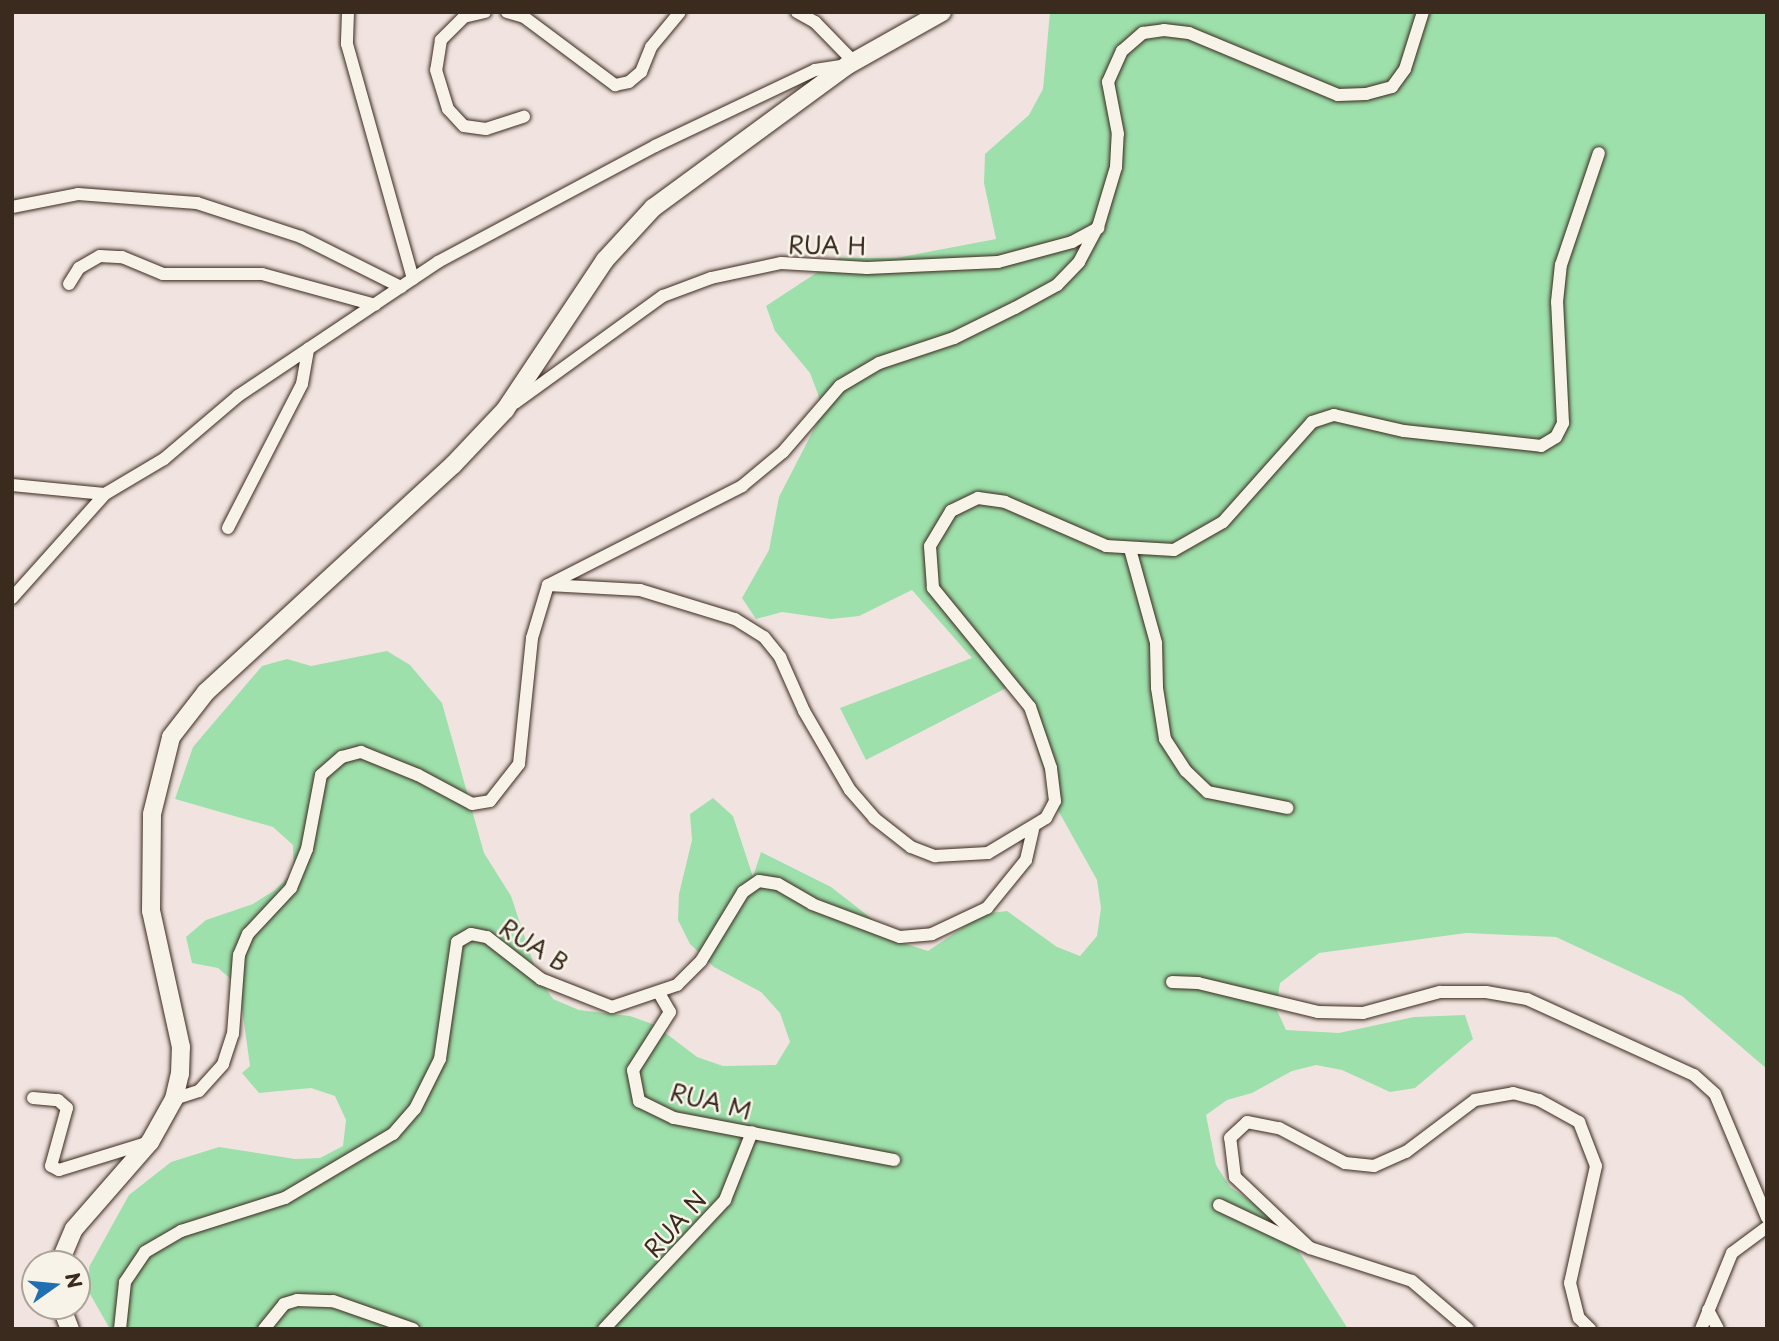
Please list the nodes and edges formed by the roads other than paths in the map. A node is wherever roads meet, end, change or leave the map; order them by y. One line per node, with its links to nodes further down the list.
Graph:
1 (348, 12): 13 (street)
2 (485, 12): 9 (street)
3 (507, 12): 4 (street)
4 (680, 12)
5 (797, 12): 8 (street)
6 (943, 12): 8 (main road)
7 (1423, 12): 12 (street)
8 (851, 63): 13 (street); 18 (main road)
9 (524, 117)
10 (1599, 153): 22 (street)
11 (12, 207): 15 (street)
12 (1098, 228): 18 (street, RUA H); 23 (street)
13 (413, 279): 15 (street)
14 (69, 284): 16 (street)
15 (401, 287): 16 (street)
16 (375, 305): 17 (street)
17 (309, 349): 20 (street); 21 (street)
18 (505, 410): 30 (main road)
19 (12, 485): 20 (street)
20 (105, 494): 24 (street)
21 (228, 528)
22 (1130, 549): 25 (street); 26 (street)
23 (548, 585): 26 (street); 30 (street)
24 (12, 598)
25 (1287, 808)
26 (1033, 829): 28 (street, RUA B)
27 (1172, 982): 35 (street)
28 (659, 993): 31 (street, RUA M); 40 (street, RUA B)
29 (33, 1098): 32 (street)
30 (174, 1099): 32 (main road)
31 (752, 1132): 33 (street, RUA M); 43 (street, RUA N)
32 (150, 1142): 38 (main road)
33 (894, 1160)
34 (1219, 1205): 37 (street)
35 (1767, 1217)
36 (1767, 1227): 39 (street)
37 (1310, 1248): 44 (street); 45 (street)
38 (65, 1250)
39 (1709, 1310): 46 (street); 47 (street)
40 (120, 1329)
41 (264, 1329): 42 (street)
42 (413, 1329)
43 (604, 1329)
44 (1468, 1329)
45 (1590, 1329)
46 (1701, 1329)
47 (1718, 1329)

